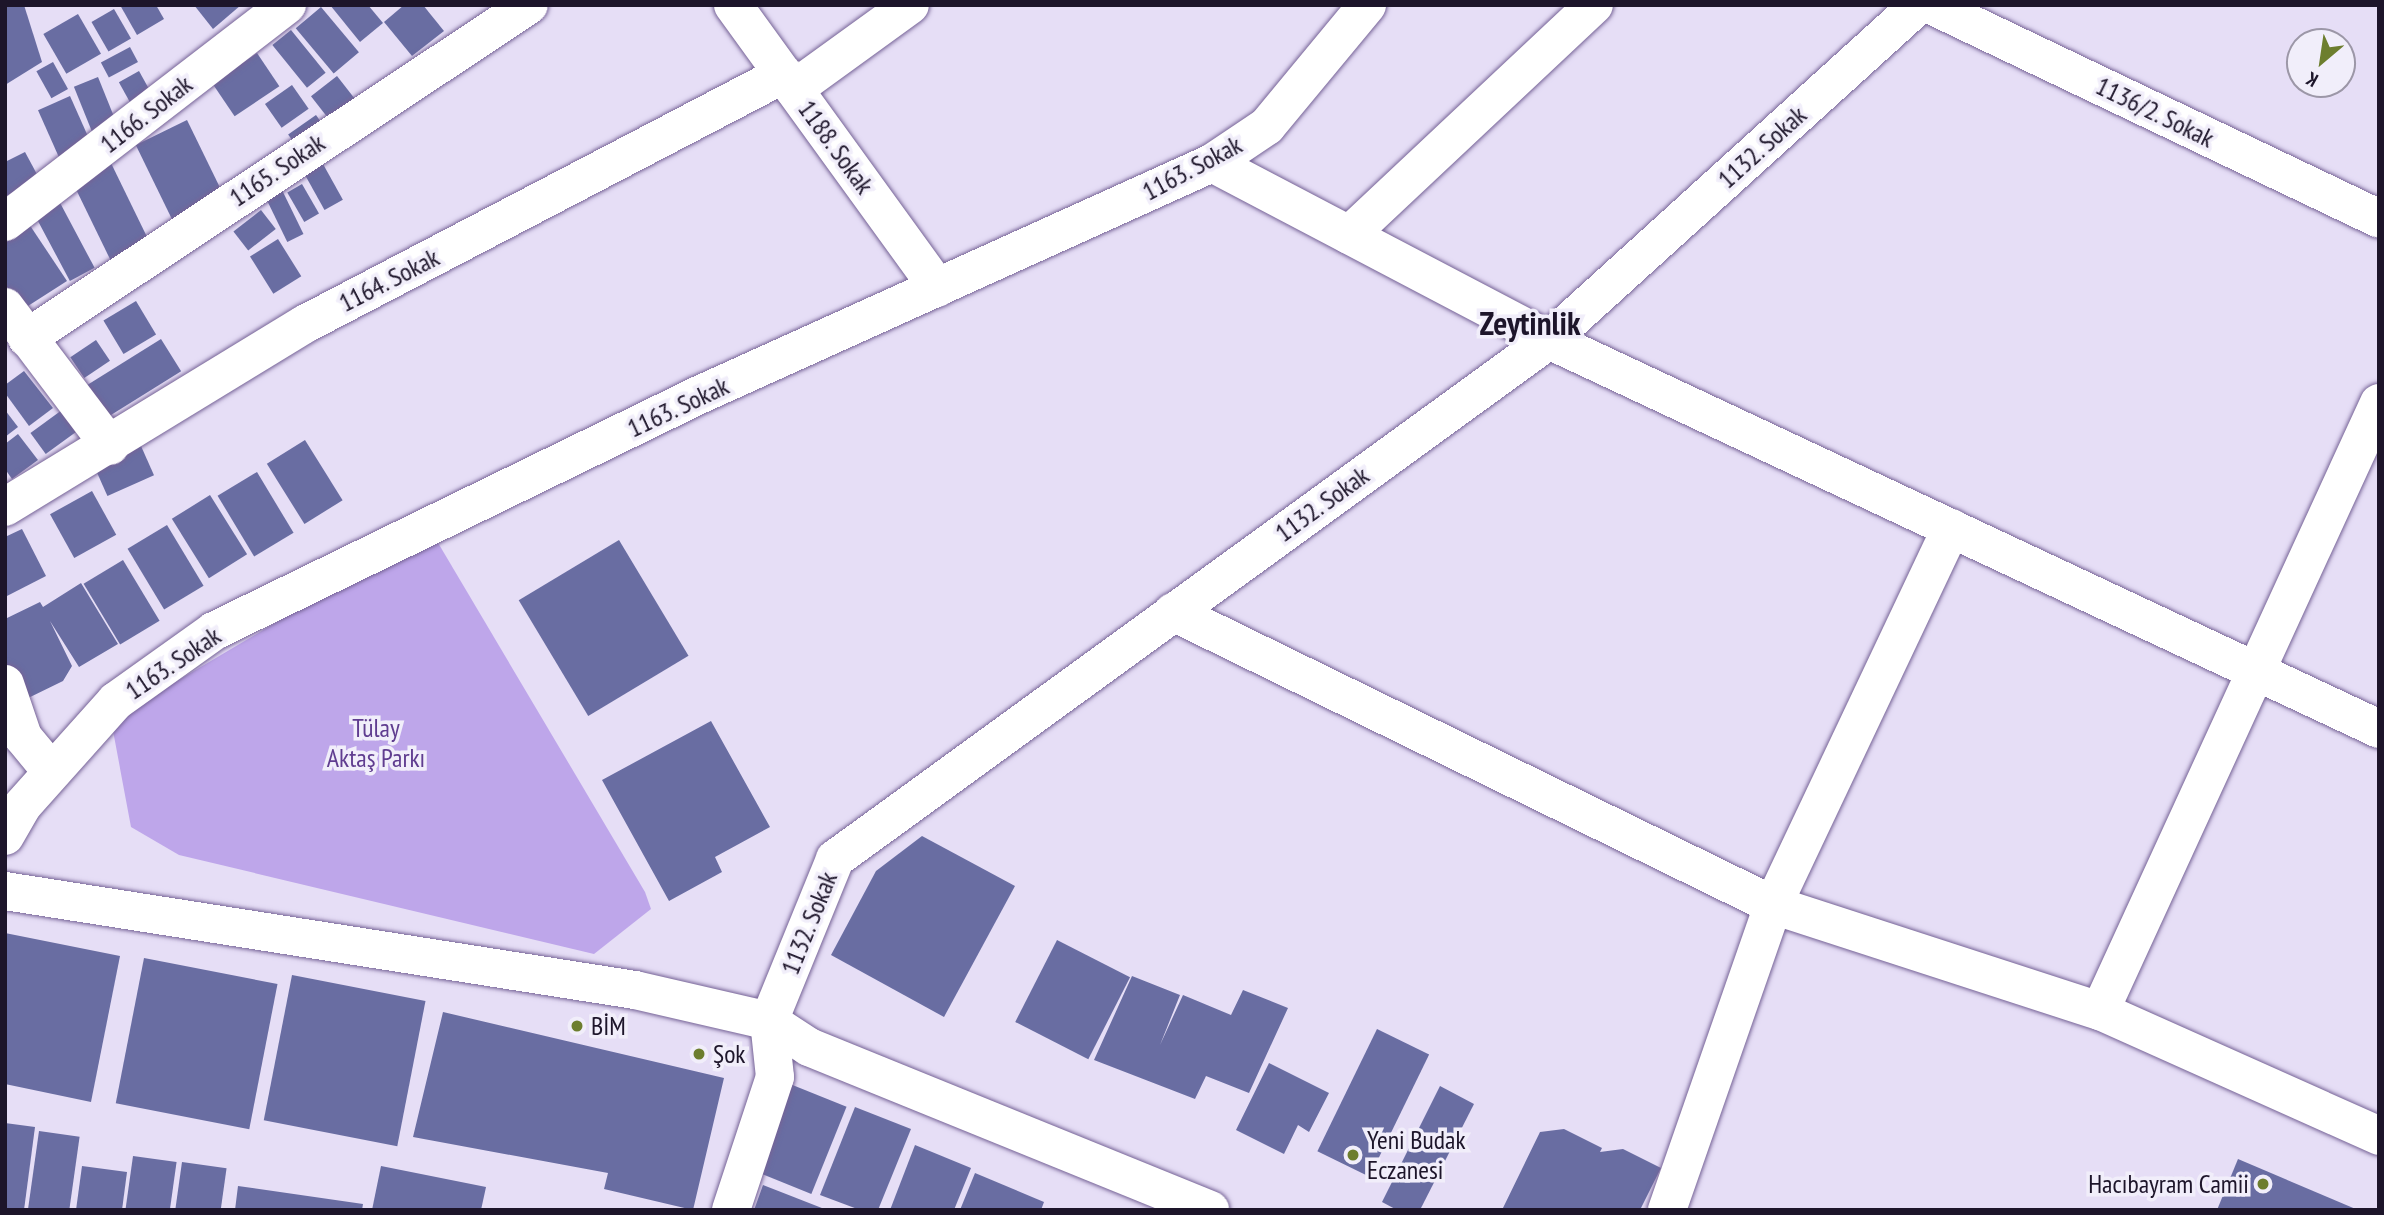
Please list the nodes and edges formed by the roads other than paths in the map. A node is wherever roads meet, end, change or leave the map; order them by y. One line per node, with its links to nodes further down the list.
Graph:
1 (287, 5): 12 (street, 1166. Sokak)
2 (529, 5): 16 (street, 1165. Sokak)
3 (733, 5): 9 (street, 1188. Sokak)
4 (909, 5): 9 (street, 1164. Sokak)
5 (1367, 5): 10 (street, 1163. Sokak)
6 (1594, 5): 13 (street)
7 (1919, 5): 17 (street, 1132. Sokak)
8 (1931, 5): 11 (street, 1136/2. Sokak)
9 (789, 82): 14 (street, 1188. Sokak); 19 (street, 1164. Sokak)
10 (1212, 163): 13 (street); 14 (street, 1163. Sokak)
11 (2379, 219)
12 (5, 222)
13 (1349, 235): 17 (street)
14 (938, 288): 26 (street, 1163. Sokak)
15 (5, 307): 16 (street)
16 (27, 338): 19 (street)
17 (1549, 340): 21 (street); 22 (street, 1132. Sokak)
18 (2379, 403): 23 (street)
19 (110, 446): 20 (street, 1164. Sokak)
20 (5, 507)
21 (1951, 528): 23 (street); 29 (street)
22 (1173, 612): 29 (street); 31 (street, 1132. Sokak)
23 (2253, 670): 25 (street); 30 (street)
24 (5, 684): 26 (street)
25 (2379, 729)
26 (52, 772): 27 (street, 1163. Sokak)
27 (5, 836)
28 (5, 891): 31 (street)
29 (1773, 905): 30 (street); 36 (street)
30 (2100, 1011): 32 (street)
31 (769, 1021): 33 (street); 34 (street)
32 (2379, 1136)
33 (1148, 1199): 35 (street)
34 (731, 1210)
35 (1210, 1210)
36 (1667, 1210)

